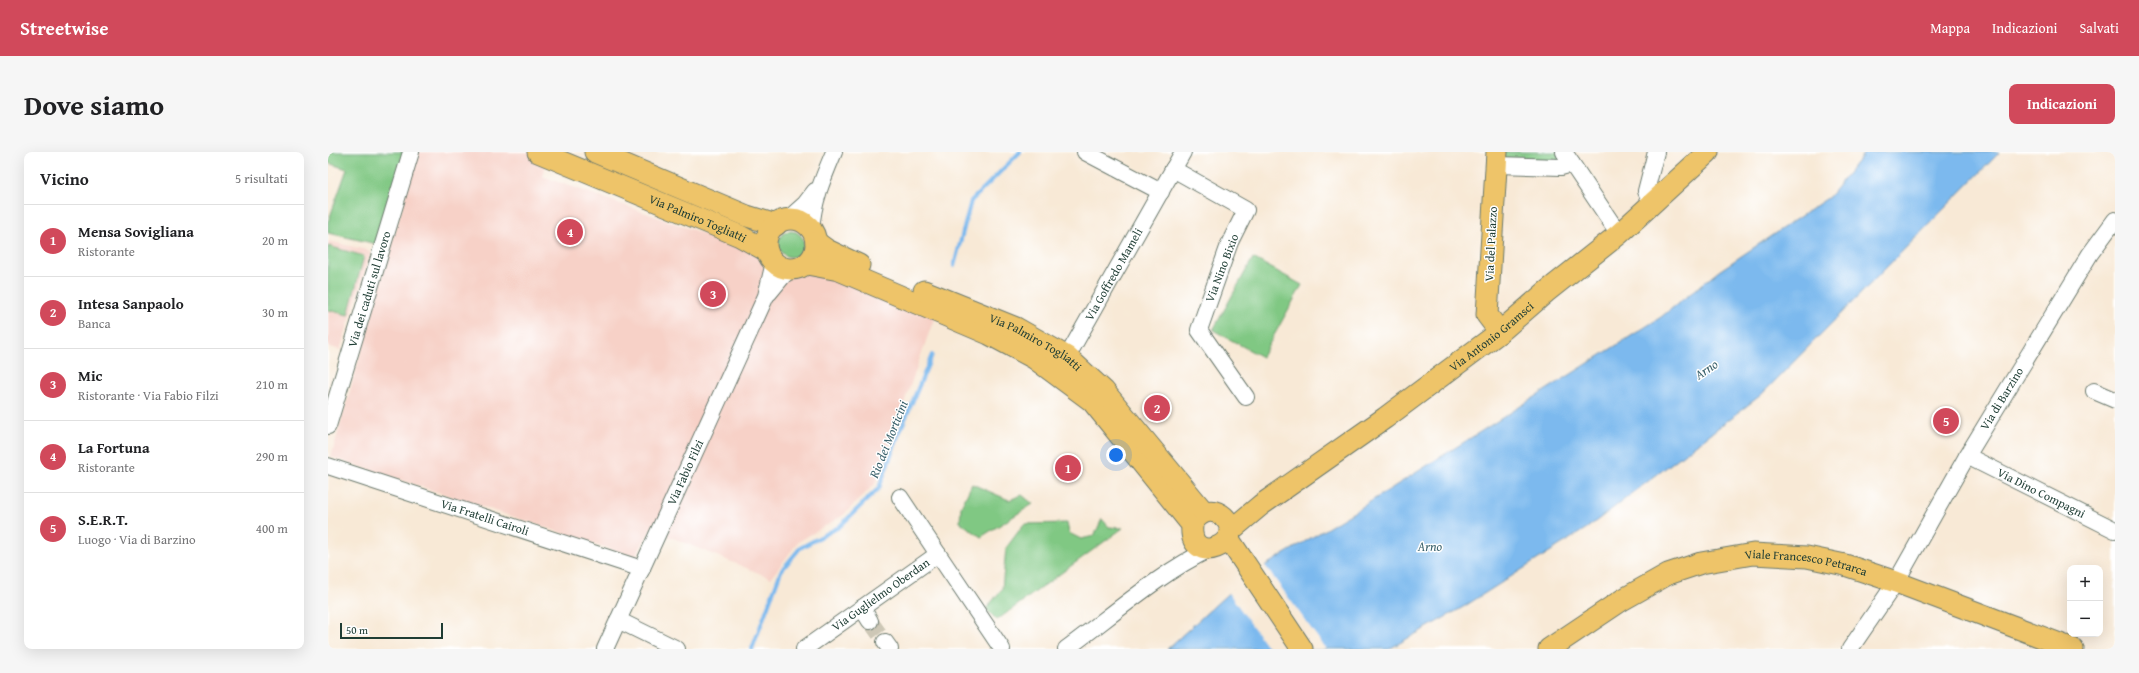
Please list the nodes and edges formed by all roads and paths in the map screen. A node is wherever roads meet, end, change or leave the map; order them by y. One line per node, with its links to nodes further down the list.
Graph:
1 (411, 152): 27 (street, Via dei caduti sul lavoro)
2 (538, 152): 14 (main road, Via Palmiro Togliatti)
3 (595, 152): 12 (main road, Via Palmiro Togliatti)
4 (834, 152): 13 (street)
5 (1085, 152): 15 (street)
6 (1183, 152): 11 (street, Via Goffredo Mameli)
7 (1656, 152): 16 (street)
8 (1708, 152): 16 (main road, Via Antonio Gramsci)
9 (1568, 158): 10 (street); 19 (street)
10 (1496, 159): 22 (main road, Via del Palazzo)
11 (1174, 169): 15 (street, Via Goffredo Mameli); 25 (street, Via Nino Bixio)
12 (666, 182): 14 (street, Via Palmiro Togliatti); 18 (main road, Via Palmiro Togliatti)
13 (819, 187): 18 (street); 20 (street)
14 (627, 188): 21 (main road, Via Palmiro Togliatti)
15 (1161, 192): 23 (street, Via Goffredo Mameli)
16 (1652, 205): 19 (main road, Via Antonio Gramsci)
17 (2115, 220): 28 (street, Via di Barzino)
18 (781, 223): 20 (main road, Via Palmiro Togliatti); 21 (main road)
19 (1619, 234): 22 (main road, Via Antonio Gramsci)
20 (814, 236): 21 (main road); 23 (main road, Via Palmiro Togliatti)
21 (785, 261): 32 (main road, Via Palmiro Togliatti); 34 (street, Via Fabio Filzi)
22 (1500, 332): 32 (main road, Via Antonio Gramsci)
23 (1067, 357): 32 (main road, Via Palmiro Togliatti)
24 (2094, 391): 26 (street)
25 (1246, 397)
26 (2115, 400)
27 (328, 426)
28 (1967, 456): 31 (street, Via Dino Compagni); 35 (street, Via di Barzino)
29 (328, 466): 34 (street, Via Fratelli Cairoli)
30 (900, 497): 33 (street, Via Guglielmo Oberdan)
31 (2115, 530)
32 (1216, 537): 41 (street); 42 (main road); 43 (main road)
33 (938, 554): 39 (street, Via Guglielmo Oberdan); 40 (street, Via Guglielmo Oberdan)
34 (642, 569): 36 (street, Via Fabio Filzi)
35 (1896, 582): 44 (main road, Viale Francesco Petrarca); 45 (street, Via di Barzino); 46 (main road, Viale Francesco Petrarca)
36 (618, 620): 37 (street, Via Fabio Filzi); 38 (street)
37 (605, 649)
38 (677, 649)
39 (804, 649)
40 (1002, 649)
41 (1066, 649)
42 (1288, 649)
43 (1302, 649)
44 (1549, 649)
45 (1850, 649)
46 (2073, 649)

